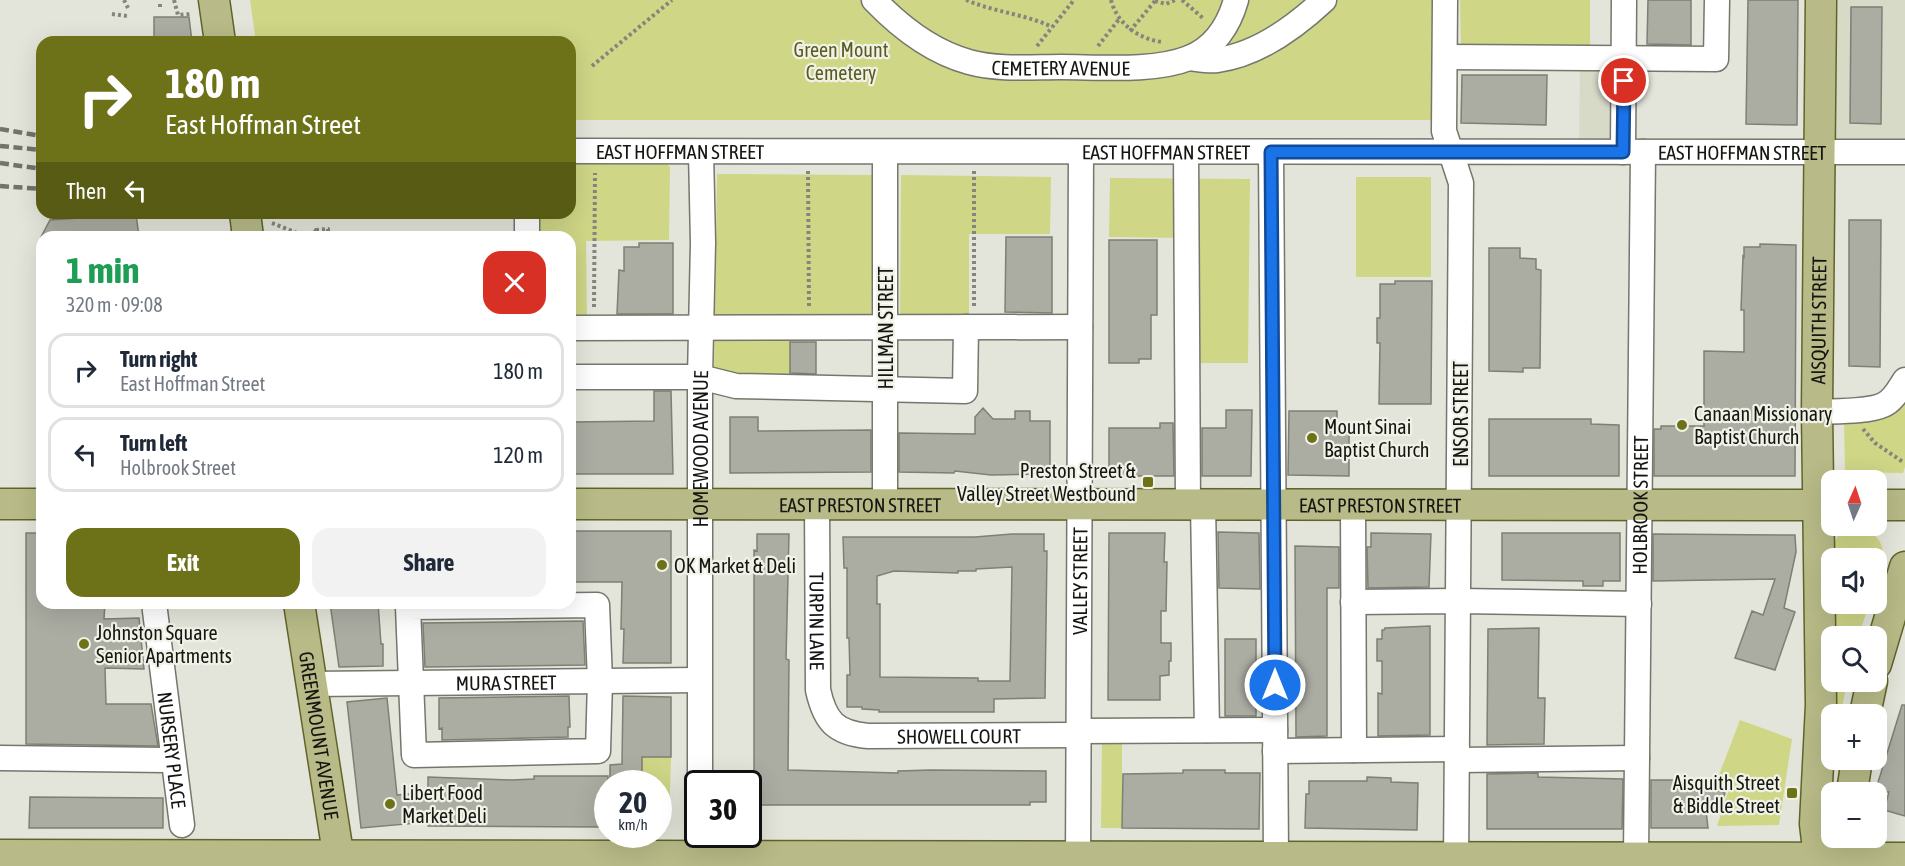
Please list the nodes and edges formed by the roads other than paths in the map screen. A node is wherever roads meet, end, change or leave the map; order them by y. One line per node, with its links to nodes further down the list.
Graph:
1 (874, 0): 12 (street, CEMETERY AVENUE)
2 (1236, 0): 12 (street, CEMETERY AVENUE)
3 (1324, 0): 12 (street)
4 (1445, 0): 10 (street, ENSOR STREET)
5 (1624, 0): 11 (street, HOLBROOK STREET)
6 (1717, 0): 11 (street)
7 (1821, 0): 21 (main road, AISQUITH STREET)
8 (205, 7): 9 (main road)
9 (217, 36)
10 (1445, 57): 11 (street); 19 (street, ENSOR STREET)
11 (1624, 57): 20 (street, HOLBROOK STREET)
12 (1189, 58)
13 (576, 152): 14 (street, EAST HOFFMAN STREET)
14 (701, 152): 15 (street, EAST HOFFMAN STREET); 23 (street, HOMEWOOD AVENUE)
15 (885, 152): 16 (street, EAST HOFFMAN STREET); 24 (street, HILLMAN STREET)
16 (1082, 152): 17 (street, EAST HOFFMAN STREET); 26 (street, VALLEY STREET)
17 (1186, 152): 18 (street, EAST HOFFMAN STREET); 40 (street)
18 (1271, 152): 19 (street, EAST HOFFMAN STREET); 41 (street)
19 (1451, 152): 20 (street, EAST HOFFMAN STREET); 44 (street, ENSOR STREET)
20 (1633, 152): 21 (street, EAST HOFFMAN STREET); 45 (street, HOLBROOK STREET)
21 (1821, 152): 22 (street, EAST HOFFMAN STREET); 32 (main road, AISQUITH STREET)
22 (1905, 152)
23 (701, 327): 24 (street); 27 (street); 29 (street, HOMEWOOD AVENUE)
24 (885, 327): 25 (street); 31 (street, HILLMAN STREET)
25 (970, 327): 26 (street); 31 (street)
26 (1080, 327): 39 (street, VALLEY STREET)
27 (576, 328)
28 (576, 377): 29 (street)
29 (700, 377): 31 (street); 36 (street, HOMEWOOD AVENUE)
30 (1905, 380): 32 (street)
31 (885, 389): 38 (street, HILLMAN STREET)
32 (1816, 412): 33 (main road, AISQUITH STREET)
33 (1821, 470)
34 (36, 504): 42 (main road)
35 (576, 504): 36 (main road, EAST PRESTON STREET)
36 (700, 504): 37 (main road, EAST PRESTON STREET); 59 (street, HOMEWOOD AVENUE)
37 (817, 504): 38 (main road, EAST PRESTON STREET); 63 (street, TURPIN LANE)
38 (885, 504): 39 (main road, EAST PRESTON STREET)
39 (1079, 504): 40 (main road, EAST PRESTON STREET); 65 (street, VALLEY STREET)
40 (1196, 504): 41 (main road, EAST PRESTON STREET); 64 (street)
41 (1274, 504): 43 (main road, EAST PRESTON STREET); 66 (street)
42 (0, 505)
43 (1353, 505): 44 (main road, EAST PRESTON STREET); 52 (street)
44 (1459, 505): 45 (main road, EAST PRESTON STREET); 51 (street, ENSOR STREET)
45 (1640, 505): 46 (main road, EAST PRESTON STREET); 53 (street, HOLBROOK STREET)
46 (1821, 505)
47 (1887, 505): 48 (main road)
48 (1905, 505)
49 (1824, 536): 75 (main road, AISQUITH STREET)
50 (1905, 567): 58 (main road)
51 (1458, 601): 52 (street); 53 (street); 68 (street, ENSOR STREET)
52 (1353, 602): 67 (street)
53 (1639, 604): 70 (street, HOLBROOK STREET)
54 (576, 605): 60 (street)
55 (155, 609): 73 (street, NURSERY PLACE)
56 (300, 609): 62 (main road, GREENMOUNT AVENUE)
57 (408, 609): 61 (street)
58 (1887, 627)
59 (699, 680): 60 (street, MURA STREET); 72 (street, HOMEWOOD AVENUE)
60 (600, 681): 61 (street, MURA STREET); 61 (street)
61 (410, 683): 62 (street, MURA STREET)
62 (312, 684): 81 (main road, GREENMOUNT AVENUE)
63 (840, 730): 65 (street, SHOWELL COURT)
64 (1206, 730): 65 (street, SHOWELL COURT); 66 (street, SHOWELL COURT)
65 (1079, 733): 85 (street, VALLEY STREET)
66 (1275, 740): 67 (street, SHOWELL COURT); 77 (street)
67 (1354, 750): 68 (street, SHOWELL COURT)
68 (1457, 754): 70 (street, SHOWELL COURT); 86 (street, ENSOR STREET)
69 (0, 758): 71 (street)
70 (1637, 758): 78 (street, HOLBROOK STREET)
71 (166, 760)
72 (700, 770)
73 (182, 825)
74 (701, 852): 84 (main road); 85 (main road)
75 (1823, 853): 78 (main road); 79 (main road)
76 (0, 855): 80 (main road)
77 (1276, 857): 85 (main road); 86 (main road)
78 (1636, 857): 86 (main road)
79 (1905, 858)
80 (70, 860): 81 (main road)
81 (339, 861): 82 (main road)
82 (438, 861): 83 (main road)
83 (521, 861): 84 (main road)
84 (623, 861)
85 (1078, 861)
86 (1456, 862)

